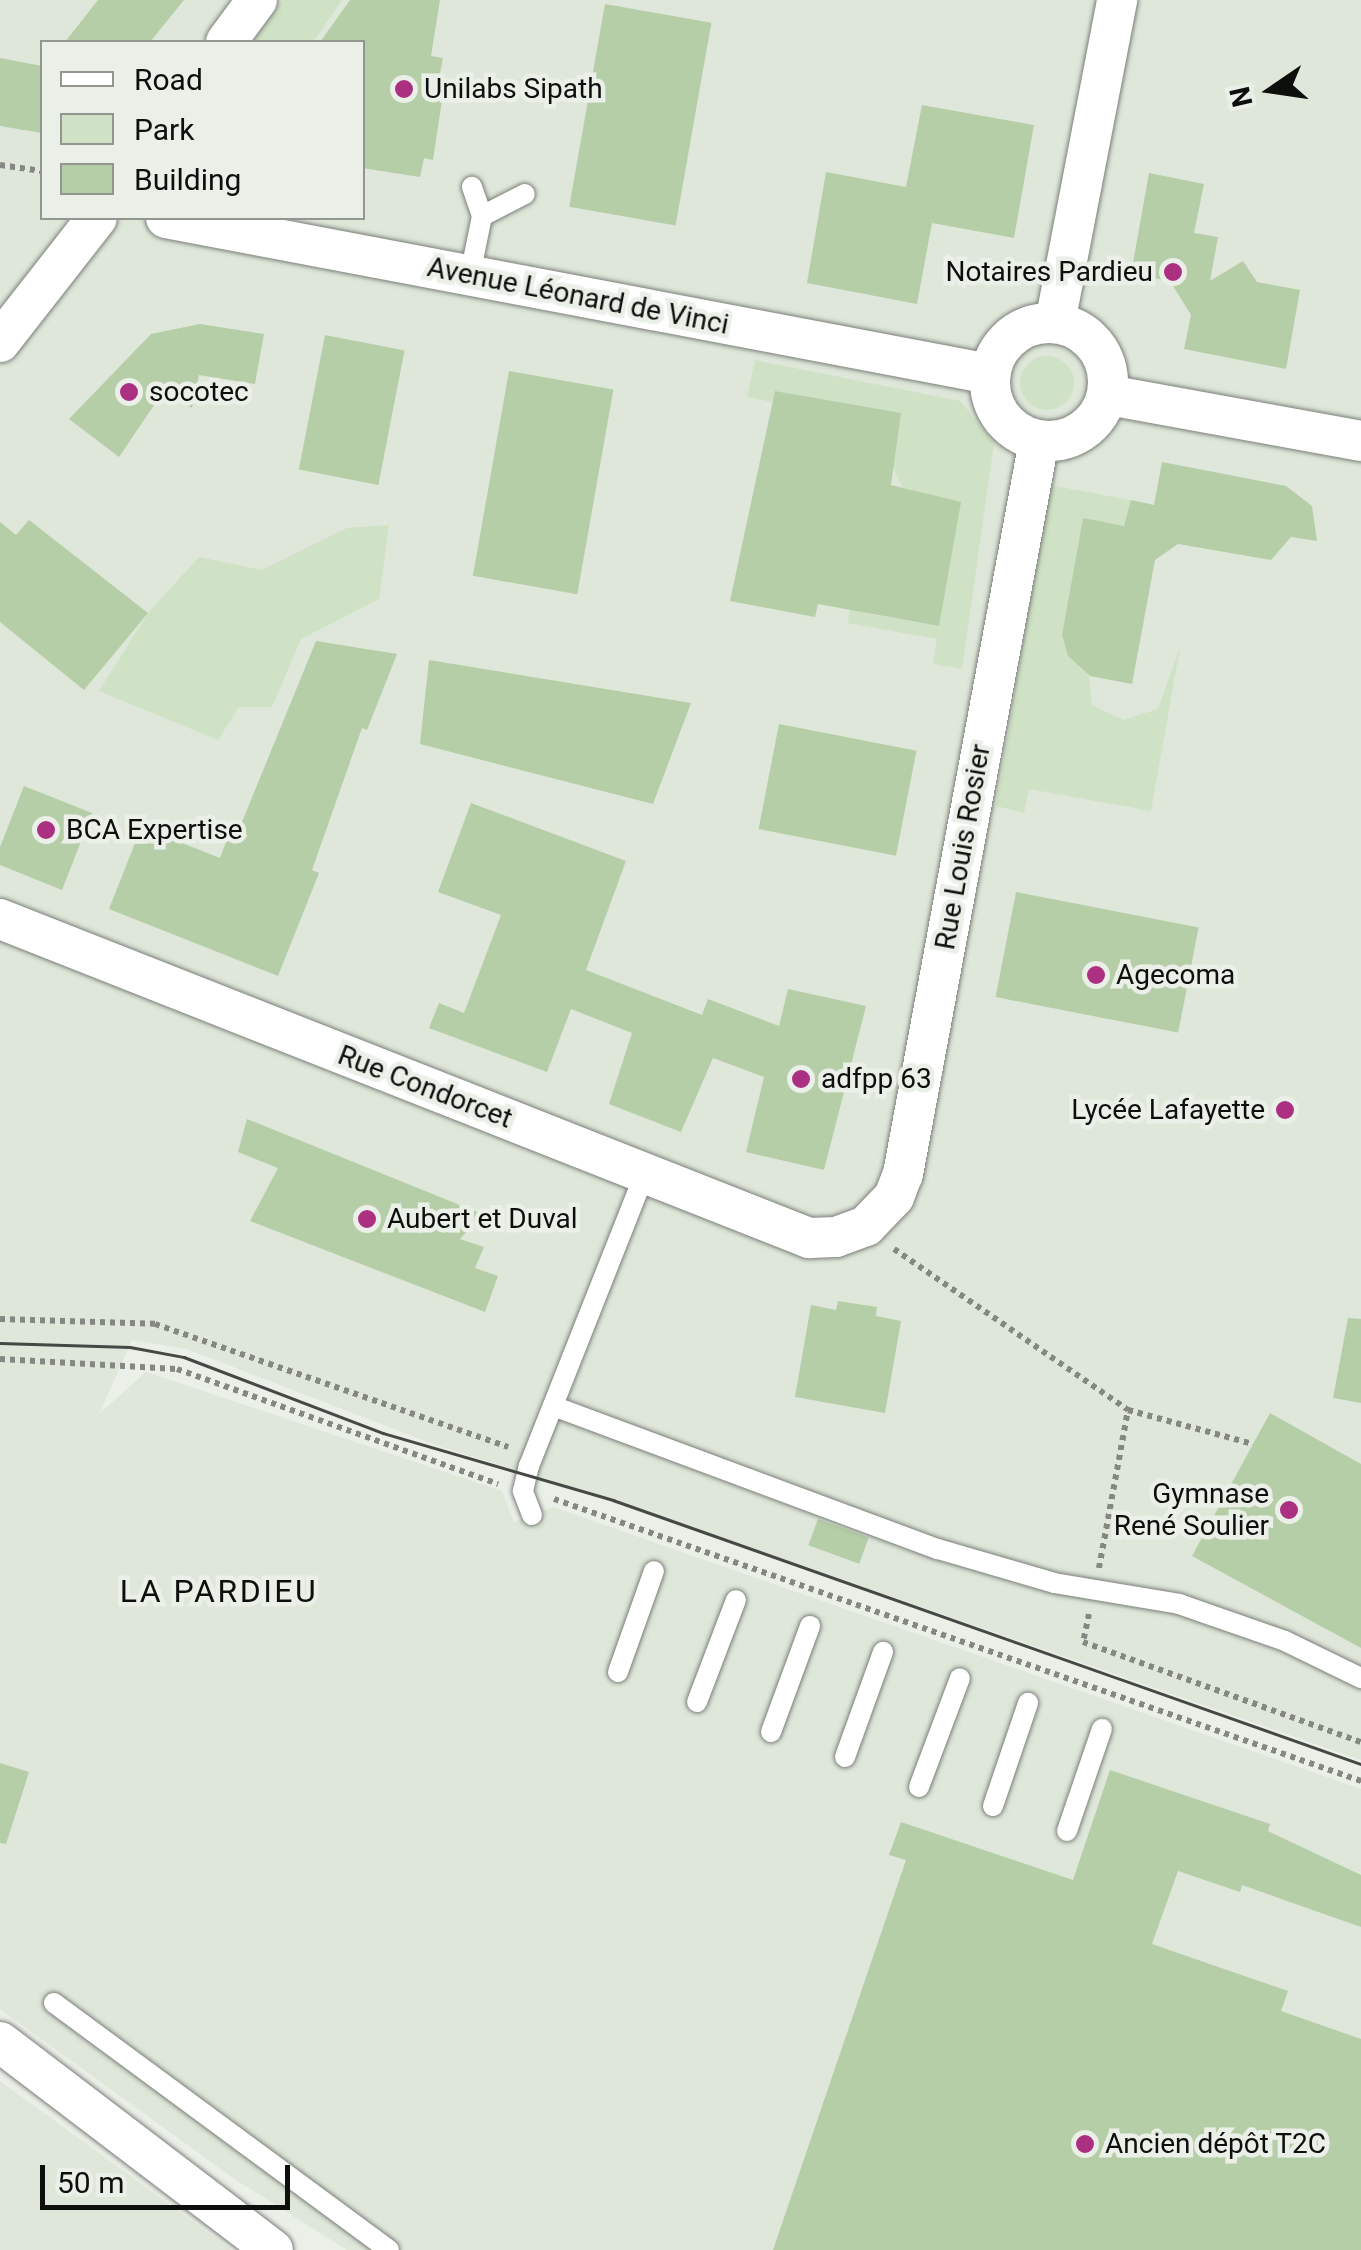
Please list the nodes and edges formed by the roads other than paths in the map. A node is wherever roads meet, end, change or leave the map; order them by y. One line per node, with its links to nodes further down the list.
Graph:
1 (257, 0): 3 (street)
2 (1117, 0): 10 (street)
3 (227, 40)
4 (472, 187): 6 (lane)
5 (525, 194): 6 (lane)
6 (482, 216): 9 (lane)
7 (95, 220): 11 (street)
8 (177, 220): 9 (street, Avenue Léonard de Vinci)
9 (470, 275): 12 (street, Avenue Léonard de Vinci)
10 (1055, 322): 12 (street); 13 (street)
11 (0, 342)
12 (990, 374): 14 (street)
13 (1108, 395): 14 (street); 15 (street)
14 (1039, 441): 18 (street, Rue Louis Rosier)
15 (1361, 441)
16 (0, 919): 17 (street, Rue Condorcet)
17 (645, 1173): 18 (street, Rue Condorcet); 19 (lane)
18 (859, 1229)
19 (553, 1406): 20 (lane); 27 (lane)
20 (532, 1515)
21 (654, 1571): 25 (lane)
22 (736, 1600): 28 (lane)
23 (810, 1626): 31 (lane)
24 (884, 1652): 32 (lane)
25 (618, 1672)
26 (960, 1678): 33 (lane)
27 (1361, 1678)
28 (697, 1702)
29 (1028, 1703): 34 (lane)
30 (1102, 1729): 35 (lane)
31 (771, 1732)
32 (844, 1758)
33 (919, 1787)
34 (993, 1806)
35 (1067, 1832)
36 (54, 2003): 39 (lane)
37 (0, 2042): 38 (street)
38 (273, 2250)
39 (390, 2250)

